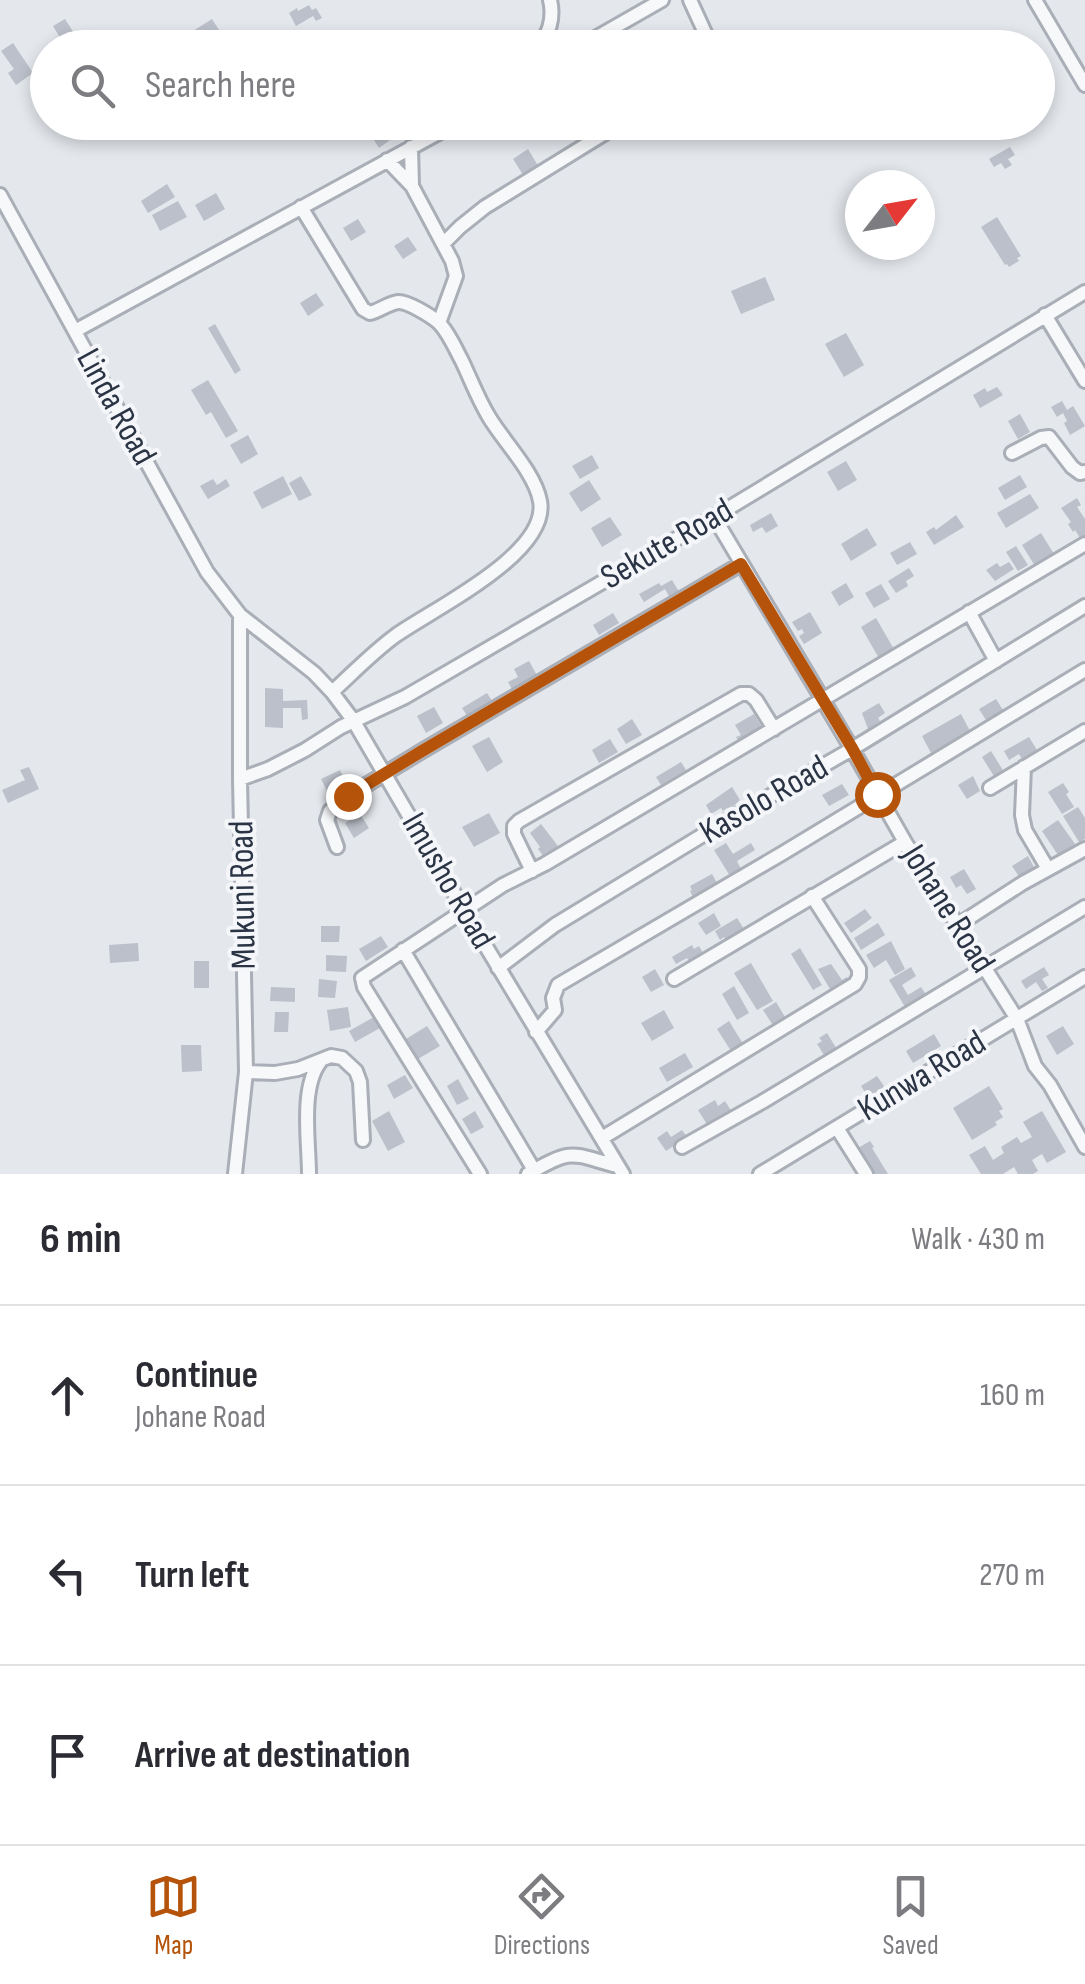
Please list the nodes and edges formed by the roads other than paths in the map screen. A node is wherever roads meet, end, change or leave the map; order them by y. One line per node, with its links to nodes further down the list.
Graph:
1 (550, 0): 5 (street)
2 (662, 0): 6 (street)
3 (690, 0): 7 (street)
4 (1035, 0): 8 (street)
5 (548, 30)
6 (610, 30)
7 (704, 30)
8 (1053, 30)
9 (1055, 34): 10 (street)
10 (1085, 85)
11 (425, 140): 13 (street)
12 (593, 140): 18 (street)
13 (411, 147): 14 (street); 15 (street)
14 (388, 160): 15 (street); 17 (street)
15 (412, 186): 18 (street)
16 (0, 194): 22 (street, Linda Road)
17 (301, 207): 21 (street); 22 (street)
18 (444, 244): 21 (street)
19 (1085, 292): 20 (street, Sekute Road)
20 (1045, 315): 24 (street); 28 (street, Sekute Road)
21 (440, 323): 36 (street)
22 (75, 331): 33 (street, Linda Road)
23 (1085, 351): 24 (street)
24 (1071, 358): 25 (street)
25 (1085, 381)
26 (1012, 453): 27 (street)
27 (1085, 472)
28 (714, 517): 30 (street, Johane Road); 38 (street, Sekute Road)
29 (1085, 544): 32 (street)
30 (741, 564): 37 (street, Johane Road); 43 (street)
31 (1085, 606): 34 (street, Kasolo Road)
32 (969, 612): 34 (street); 37 (street)
33 (240, 615): 36 (street, Imusho Road); 44 (street, Mukuni Road)
34 (996, 660): 41 (street, Kasolo Road)
35 (1085, 670): 46 (street)
36 (332, 692): 38 (street, Imusho Road)
37 (822, 700): 39 (street); 41 (street, Johane Road)
38 (353, 720): 43 (street, Imusho Road); 44 (street, Sekute Road)
39 (774, 729): 51 (street); 51 (street)
40 (1085, 730): 42 (street)
41 (852, 748): 46 (street, Johane Road); 57 (street, Kasolo Road)
42 (1024, 767): 45 (street); 50 (street)
43 (386, 774): 48 (street); 54 (street, Imusho Road)
44 (240, 779): 64 (street, Mukuni Road)
45 (990, 788)
46 (877, 794): 47 (street, Johane Road); 62 (street)
47 (905, 842): 52 (street); 55 (street, Johane Road)
48 (336, 847)
49 (1085, 849): 50 (street)
50 (1048, 869): 55 (street)
51 (532, 871): 54 (street)
52 (812, 896): 60 (street); 66 (street)
53 (1085, 907): 58 (street)
54 (464, 910): 56 (street); 57 (street, Imusho Road)
55 (958, 925): 58 (street, Johane Road)
56 (403, 950): 71 (street); 74 (street)
57 (498, 968): 62 (street, Imusho Road)
58 (986, 968): 61 (street, Johane Road); 68 (street)
59 (1085, 978): 61 (street, Kunwa Road)
60 (674, 979)
61 (1017, 1019): 65 (street, Kunwa Road); 69 (street, Johane Road)
62 (536, 1032): 66 (street, Imusho Road)
63 (320, 1062): 64 (street); 67 (street); 73 (street)
64 (246, 1072): 72 (street, Mukuni Road)
65 (837, 1128): 75 (street, Kunwa Road); 76 (street)
66 (602, 1138): 70 (street, Imusho Road)
67 (363, 1140)
68 (682, 1147)
69 (1085, 1147)
70 (620, 1170): 71 (street)
71 (531, 1172)
72 (235, 1174)
73 (308, 1174)
74 (480, 1174)
75 (760, 1174)
76 (866, 1174)

